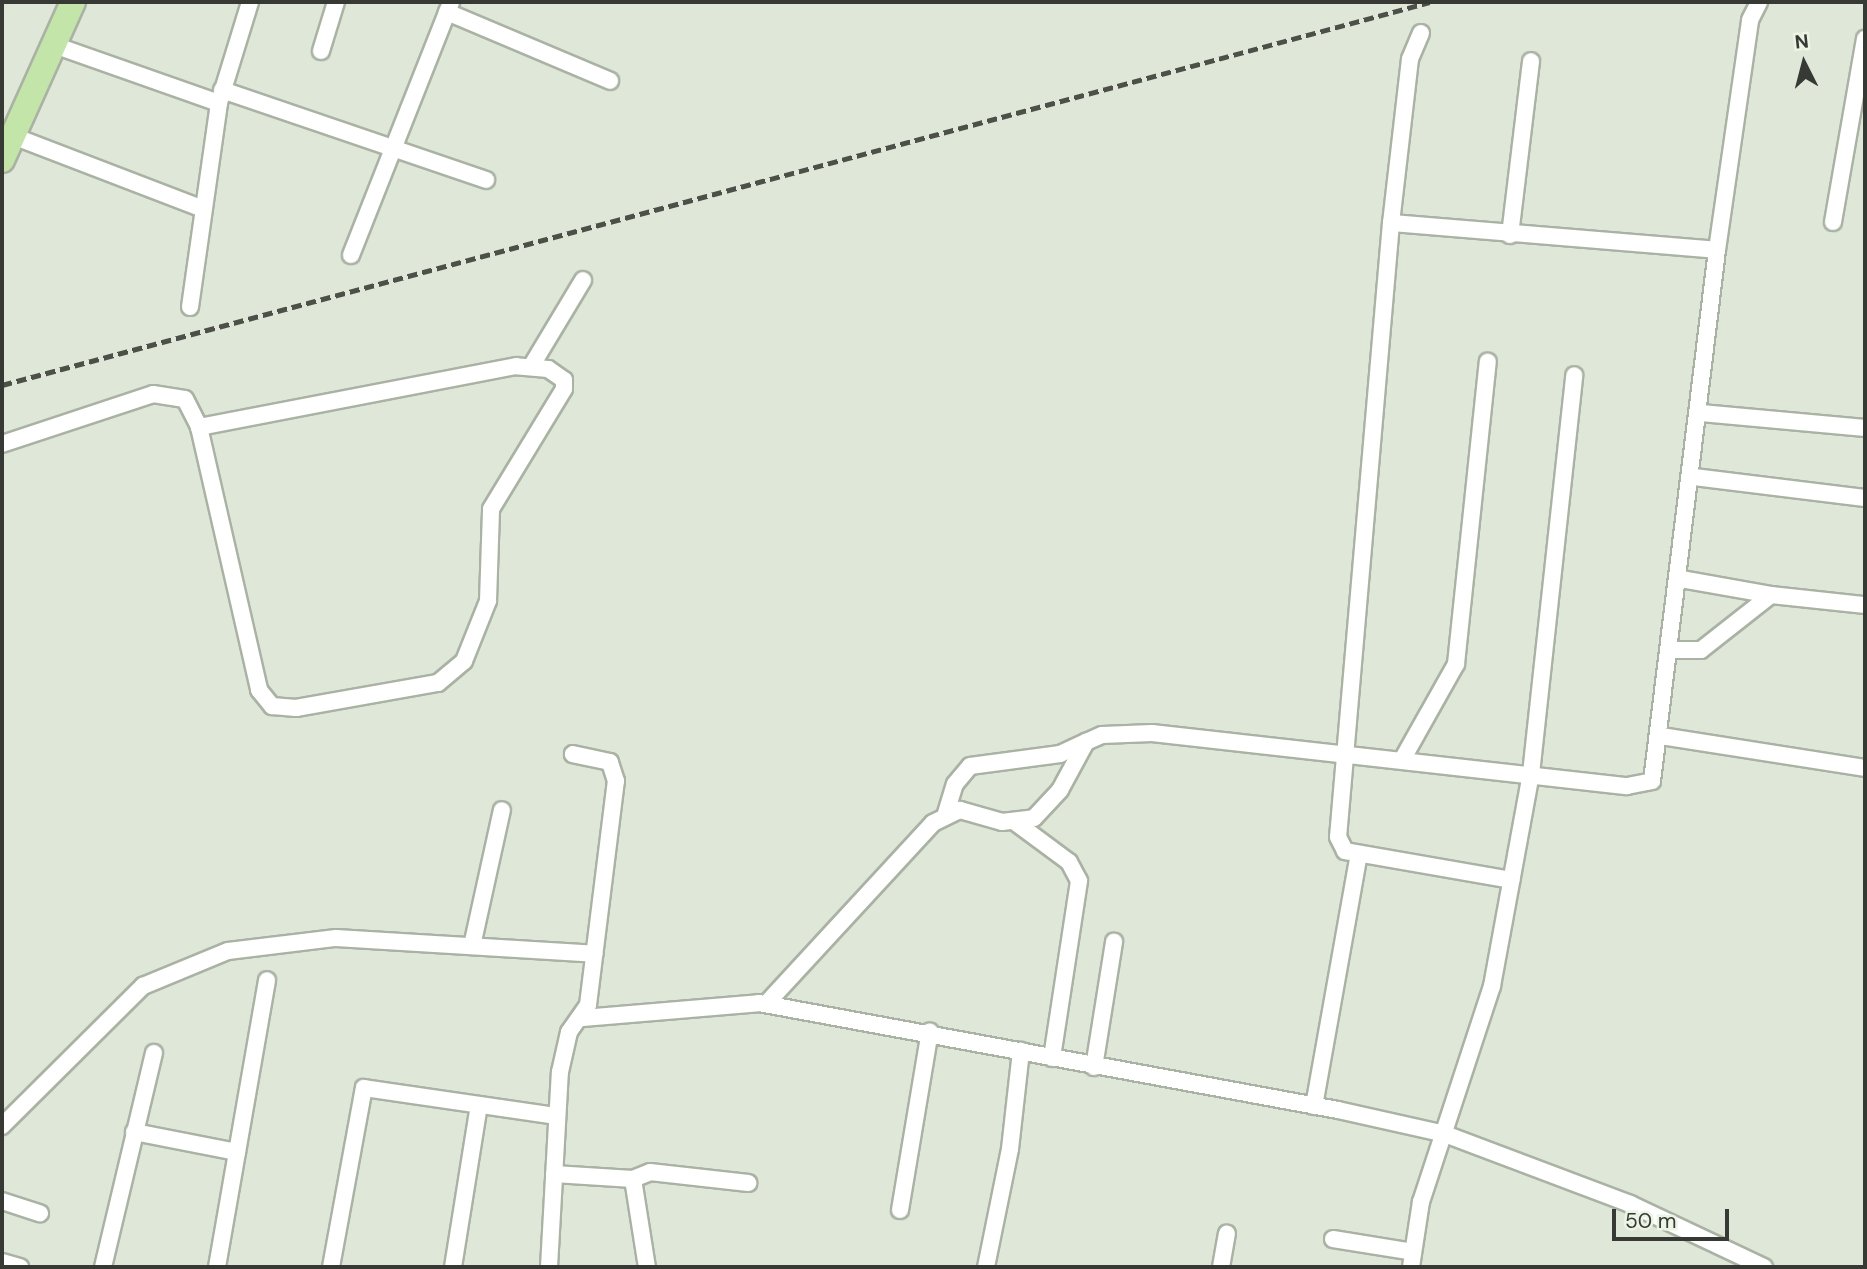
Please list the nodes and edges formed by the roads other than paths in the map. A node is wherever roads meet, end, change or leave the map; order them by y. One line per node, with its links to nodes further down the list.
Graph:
1 (73, 2): 8 (main road)
2 (250, 2): 12 (street)
3 (336, 2): 9 (street)
4 (1759, 2): 21 (street)
5 (449, 7): 11 (street); 14 (street)
6 (1421, 33): 19 (street)
7 (1865, 39): 18 (street)
8 (54, 45): 12 (street); 13 (main road)
9 (321, 51)
10 (1531, 61): 20 (street)
11 (610, 81)
12 (221, 97): 14 (street); 17 (street)
13 (10, 128): 15 (main road); 17 (street)
14 (390, 146): 16 (street); 22 (street)
15 (2, 160)
16 (486, 180)
17 (201, 208): 24 (street)
18 (1833, 222)
19 (1391, 223): 20 (street); 41 (street)
20 (1510, 235): 21 (street)
21 (1717, 250): 28 (street)
22 (351, 254)
23 (583, 280): 26 (street)
24 (190, 307)
25 (1488, 362): 42 (street)
26 (532, 365): 29 (street); 29 (street)
27 (1574, 375): 44 (street)
28 (1701, 413): 30 (street); 32 (street)
29 (199, 427): 31 (street)
30 (1865, 428)
31 (2, 444)
32 (1694, 477): 33 (street); 34 (street)
33 (1865, 498)
34 (1681, 579): 35 (street); 37 (street)
35 (1771, 595): 36 (street); 37 (street)
36 (1865, 605)
37 (1672, 650): 38 (street)
38 (1661, 736): 43 (street); 44 (street)
39 (1086, 742): 41 (street); 46 (street); 47 (street)
40 (573, 754): 52 (street)
41 (1345, 755): 42 (street); 48 (street)
42 (1402, 760): 44 (street)
43 (1865, 768)
44 (1531, 774): 49 (street)
45 (502, 810): 51 (street)
46 (946, 813): 47 (street); 54 (street)
47 (1015, 822): 59 (street)
48 (1359, 854): 49 (street); 62 (street)
49 (1511, 880): 66 (street)
50 (1114, 942): 60 (street)
51 (472, 946): 52 (street); 64 (street)
52 (595, 954): 55 (street)
53 (267, 980): 67 (street)
54 (766, 1004): 55 (street); 56 (street)
55 (582, 1018): 63 (street)
56 (930, 1031): 57 (street); 72 (street)
57 (1021, 1051): 59 (street); 86 (street)
58 (154, 1053): 65 (street)
59 (1052, 1058): 60 (street)
60 (1094, 1067): 62 (street)
61 (480, 1105): 63 (street); 82 (street); 83 (street)
62 (1314, 1106): 66 (street)
63 (556, 1116): 68 (street)
64 (2, 1126)
65 (134, 1132): 67 (street); 80 (street)
66 (1445, 1133): 76 (street); 77 (street)
67 (237, 1152): 81 (street)
68 (554, 1174): 69 (street); 84 (street)
69 (633, 1179): 70 (street); 85 (street)
70 (748, 1183)
71 (2, 1201): 73 (street)
72 (900, 1210)
73 (40, 1213)
74 (1227, 1234): 87 (street)
75 (1333, 1239): 76 (street)
76 (1412, 1259)
77 (1733, 1261): 88 (street)
78 (2, 1262): 79 (street)
79 (20, 1267)
80 (103, 1267)
81 (217, 1267)
82 (331, 1267)
83 (453, 1267)
84 (549, 1267)
85 (647, 1267)
86 (986, 1267)
87 (1221, 1267)
88 (1764, 1267)

